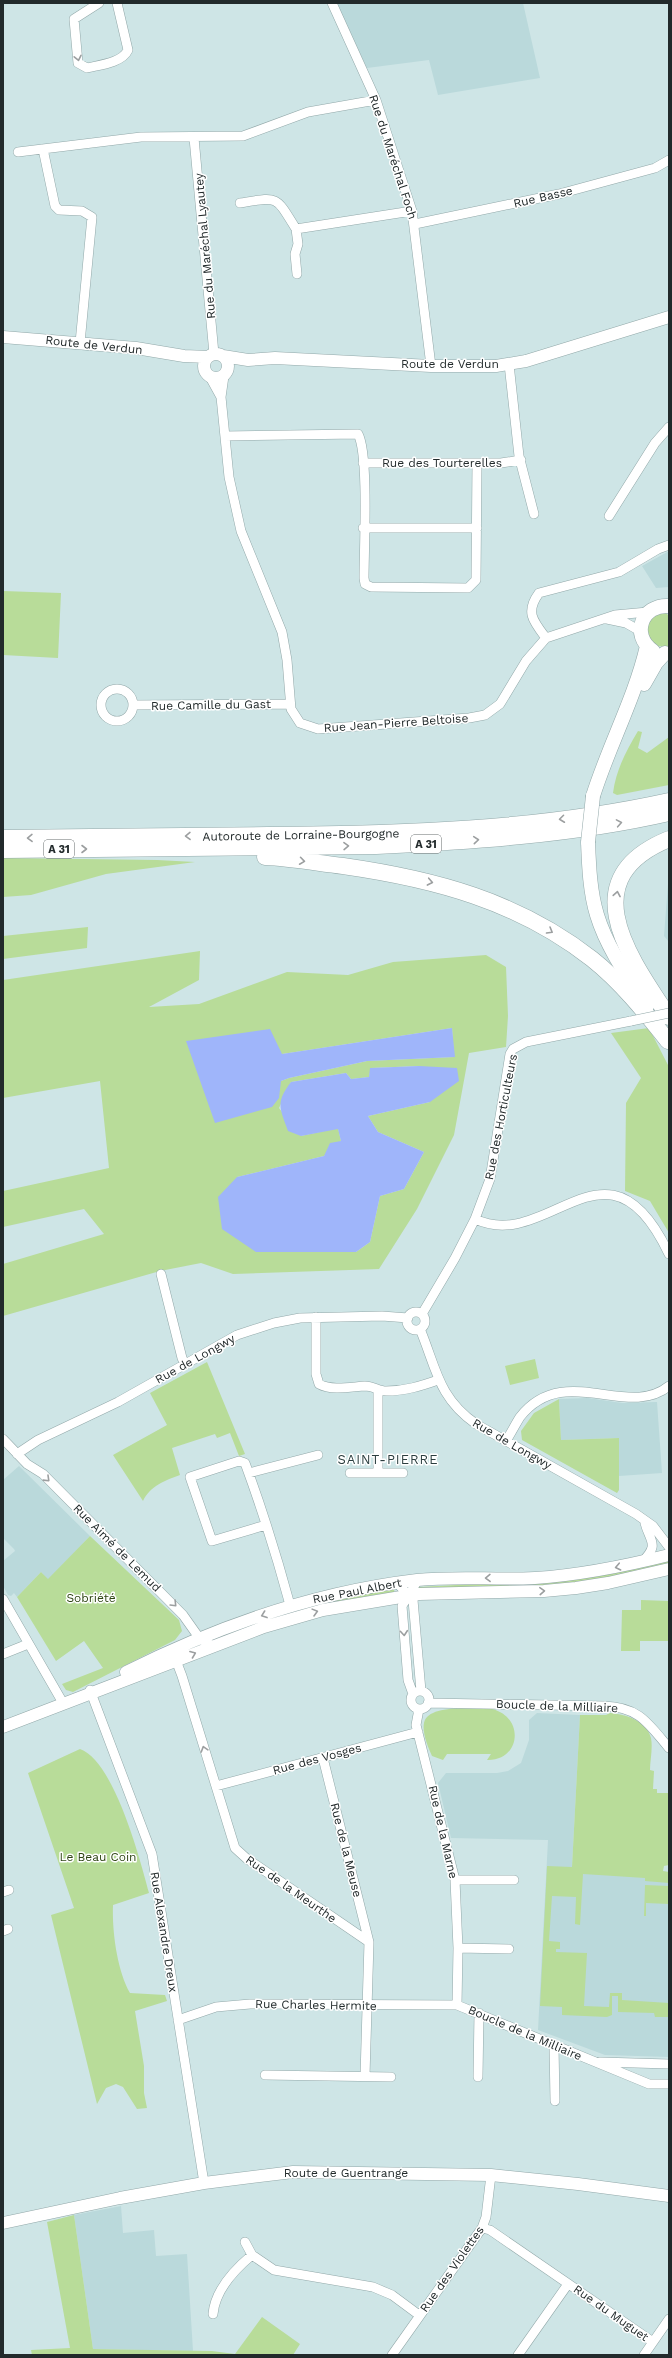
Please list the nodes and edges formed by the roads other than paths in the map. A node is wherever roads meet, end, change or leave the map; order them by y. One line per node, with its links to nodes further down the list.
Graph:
1 (99, 3): 2 (street, one-way to 2)
2 (117, 3)
3 (332, 3): 4 (street, Rue du Maréchal Foch)
4 (376, 100): 5 (street); 10 (street, Rue du Maréchal Foch)
5 (194, 138): 6 (street); 18 (street, Rue du Maréchal Lyautey)
6 (43, 149): 7 (street); 16 (street)
7 (18, 152)
8 (669, 160): 11 (street, Rue Basse)
9 (240, 203): 12 (street)
10 (412, 211): 11 (street, Rue du Maréchal Foch); 12 (street)
11 (415, 224): 20 (street, Rue du Maréchal Foch)
12 (296, 229): 13 (street)
13 (297, 274)
14 (669, 317): 19 (main road, Route de Verdun)
15 (3, 337): 16 (main road, Route de Verdun)
16 (80, 343): 18 (main road, Route de Verdun)
17 (248, 360): 18 (main road, Route de Verdun); 20 (main road, Route de Verdun); 21 (main road, Route de Verdun)
18 (212, 362): 21 (main road); 21 (main road); 22 (street, Rue du Maréchal Lyautey)
19 (509, 364): 20 (main road, Route de Verdun); 26 (street)
20 (431, 366)
21 (226, 373): 22 (street, Rue du Maréchal Lyautey)
22 (221, 397): 23 (street, Rue du Maréchal Lyautey)
23 (223, 414): 25 (street, Rue Jean-Pierre Beltoise)
24 (669, 427): 30 (street)
25 (226, 436): 27 (street); 41 (street, Rue Jean-Pierre Beltoise)
26 (521, 460): 28 (street, Rue des Tourterelles); 29 (street)
27 (363, 463): 28 (street, Rue des Tourterelles); 31 (street)
28 (477, 463): 32 (street)
29 (534, 514)
30 (609, 516)
31 (364, 528): 32 (street); 32 (street)
32 (477, 528)
33 (669, 545): 38 (street)
34 (669, 606): 35 (main road)
35 (648, 612): 36 (street); 37 (main road)
36 (605, 618): 37 (street); 38 (street)
37 (640, 631): 39 (main road)
38 (546, 638): 41 (street, Rue Jean-Pierre Beltoise)
39 (647, 646): 40 (main road); 43 (main road)
40 (667, 653): 43 (main road)
41 (290, 704): 42 (street, Rue Camille du Gast)
42 (133, 705)
43 (597, 796): 48 (main road)
44 (669, 801): 46 (highway, Autoroute de Lorraine-Bourgogne / A 31, one-way to 46)
45 (669, 813): 49 (highway, Autoroute de Lorraine-Bourgogne / A 31, one-way to 45)
46 (3, 838)
47 (669, 839): 52 (highway, one-way to 47)
48 (591, 842): 52 (main road); 53 (main road)
49 (181, 848): 50 (highway, Autoroute de Lorraine-Bourgogne / A 31, one-way to 49); 53 (highway, one-way to 53)
50 (3, 850)
51 (669, 1014): 54 (street, Rue des Horticulteurs, bridge)
52 (669, 1018)
53 (668, 1042)
54 (475, 1219): 55 (street); 57 (street, Rue des Horticulteurs)
55 (669, 1254)
56 (161, 1274): 61 (street)
57 (422, 1314): 59 (street); 60 (street)
58 (316, 1317): 59 (street, Rue de Longwy); 61 (street, Rue de Longwy); 64 (street)
59 (408, 1318): 60 (street)
60 (420, 1329): 62 (street, Rue de Longwy)
61 (185, 1364): 67 (street, Rue de Longwy)
62 (438, 1380): 64 (street); 66 (street, Rue de Longwy)
63 (668, 1388): 66 (street)
64 (378, 1390): 71 (street)
65 (3, 1439): 67 (street)
66 (506, 1441): 73 (street, Rue de Longwy)
67 (17, 1454): 84 (street, Rue Aimé de Lemud, one-way to 84)
68 (318, 1455): 69 (street)
69 (249, 1473): 74 (street); 74 (street)
70 (350, 1473): 71 (street)
71 (378, 1473): 72 (street)
72 (403, 1473)
73 (645, 1521): 75 (street, Rue de Longwy); 77 (street)
74 (266, 1525): 83 (street)
75 (669, 1547)
76 (669, 1554): 77 (main road, Rue Paul Albert)
77 (642, 1562): 79 (main road, Rue Paul Albert, one-way to 79)
78 (669, 1569): 81 (main road, Rue Paul Albert, one-way to 78)
79 (418, 1580): 80 (main road, Rue Paul Albert); 81 (street)
80 (397, 1583): 81 (street); 83 (main road, Rue Paul Albert)
81 (407, 1595): 86 (main road, Rue Paul Albert, one-way to 81); 90 (street); 90 (street, one-way to 90)
82 (3, 1599): 85 (street)
83 (290, 1605): 84 (main road, Rue Paul Albert, one-way to 84)
84 (200, 1639): 86 (street, Rue Aimé de Lemud); 88 (main road, Rue Paul Albert)
85 (28, 1644): 87 (street); 92 (street)
86 (213, 1646): 88 (main road, Rue Paul Albert, one-way to 86)
87 (3, 1654)
88 (174, 1655): 89 (main road, Rue Paul Albert); 98 (street, Rue de la Meurthe, one-way to 88)
89 (91, 1692): 92 (main road, Rue Paul Albert); 107 (street, Rue Alexandre Dreux)
90 (417, 1693): 91 (street); 93 (street)
91 (428, 1703): 93 (street); 96 (street, Boucle de la Milliaire)
92 (64, 1704): 94 (main road, Rue Paul Albert)
93 (419, 1709): 95 (street, Rue de la Marne)
94 (3, 1727)
95 (418, 1732): 97 (street, Rue des Vosges); 99 (street, Rue de la Marne)
96 (669, 1748)
97 (323, 1758): 98 (street, Rue des Vosges); 101 (street, Rue de la Meuse)
98 (216, 1786): 101 (street, Rue de la Meurthe)
99 (455, 1880): 100 (street); 102 (street, Rue de la Marne)
100 (514, 1880)
101 (369, 1942): 105 (street)
102 (458, 1948): 103 (street); 104 (street, Rue de la Marne)
103 (509, 1948)
104 (457, 2005): 105 (street, Rue Charles Hermite); 106 (street, Boucle de la Milliaire)
105 (368, 2006): 107 (street, Rue Charles Hermite); 112 (street)
106 (479, 2013): 108 (street, Boucle de la Milliaire); 114 (street)
107 (178, 2020): 118 (street, Rue Alexandre Dreux)
108 (554, 2046): 109 (street, Boucle de la Milliaire); 116 (street)
109 (594, 2062): 110 (street, Boucle de la Milliaire); 115 (street, Boucle de la Milliaire)
110 (669, 2064)
111 (265, 2075): 112 (street)
112 (365, 2076): 113 (street)
113 (391, 2077)
114 (478, 2077)
115 (669, 2084)
116 (555, 2101)
117 (490, 2174): 118 (main road, Route de Guentrange); 119 (main road, Route de Guentrange); 121 (street, Rue des Violettes)
118 (204, 2183): 120 (main road, Route de Guentrange)
119 (669, 2196)
120 (3, 2223)
121 (482, 2228): 124 (street, Rue du Muguet); 126 (street, Rue des Violettes)
122 (244, 2242): 123 (street)
123 (252, 2255): 125 (street); 126 (street)
124 (568, 2284): 128 (street, Rue du Muguet); 130 (street)
125 (213, 2314)
126 (419, 2315): 129 (street, Rue des Violettes)
127 (669, 2319): 128 (street)
128 (653, 2342): 131 (street)
129 (392, 2355)
130 (518, 2355)
131 (644, 2355)

